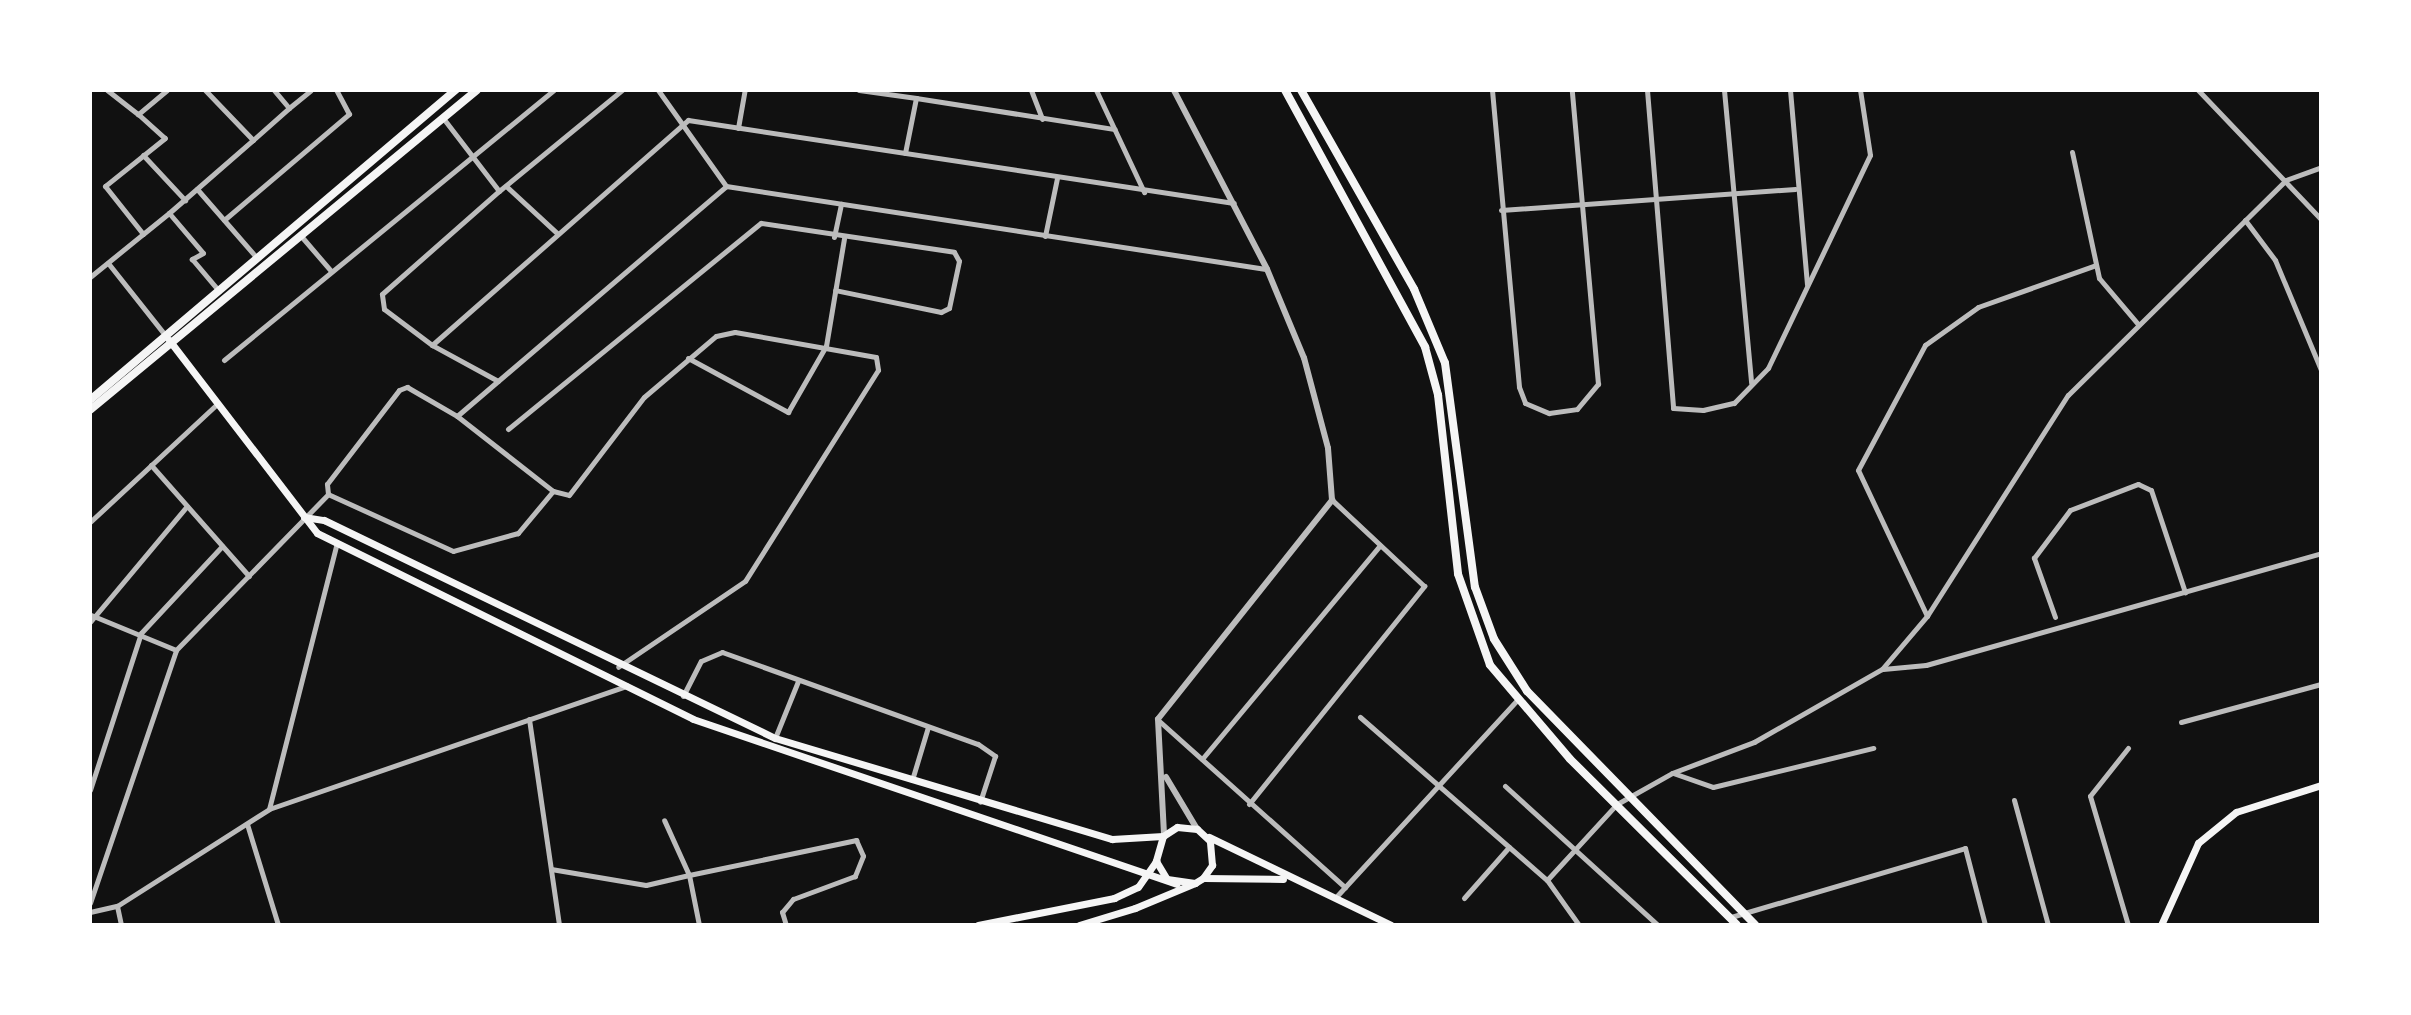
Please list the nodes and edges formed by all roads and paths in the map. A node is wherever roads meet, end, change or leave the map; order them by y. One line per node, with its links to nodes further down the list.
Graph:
1 (107, 90): 29 (street)
2 (167, 90): 29 (street)
3 (205, 90): 35 (street)
4 (274, 90): 28 (street)
5 (311, 90): 28 (street)
6 (336, 90): 58 (street)
7 (456, 90): 66 (main road)
8 (477, 90): 30 (main road)
9 (554, 90): 39 (street)
10 (622, 90): 43 (street)
11 (658, 90): 32 (street)
12 (745, 90): 33 (street)
13 (859, 90): 27 (street)
14 (1031, 90): 31 (street)
15 (1107, 90): 26 (street)
16 (1174, 90): 51 (street)
17 (1285, 90): 114 (main road)
18 (1301, 90): 131 (main road)
19 (1492, 90): 55 (street)
20 (1572, 90): 52 (street)
21 (1647, 90): 53 (street)
22 (1724, 90): 49 (street)
23 (1790, 90): 46 (street)
24 (1860, 90): 72 (street)
25 (2198, 90): 42 (street)
26 (1097, 92): 34 (street)
27 (916, 98): 31 (street); 37 (street)
28 (289, 108): 35 (street)
29 (138, 114): 38 (street)
30 (443, 118): 39 (street); 62 (main road)
31 (1042, 120): 34 (street)
32 (680, 127): 33 (street); 44 (street); 60 (street)
33 (738, 128): 37 (street)
34 (1115, 129): 48 (street)
35 (253, 140): 45 (street)
36 (2072, 152): 68 (street)
37 (905, 153): 41 (street)
38 (143, 155): 50 (street); 61 (street)
39 (473, 156): 47 (street); 70 (street)
40 (2321, 167): 42 (street)
41 (1057, 178): 48 (street); 63 (street)
42 (2286, 180): 57 (street); 59 (street)
43 (506, 186): 47 (street); 60 (street)
44 (726, 186): 54 (street); 83 (street)
45 (197, 189): 50 (street); 58 (street)
46 (1795, 189): 49 (street); 72 (street)
47 (499, 191): 78 (street)
48 (1144, 192): 51 (street)
49 (1731, 193): 53 (street); 84 (street)
50 (185, 200): 56 (street)
51 (1234, 203): 69 (street)
52 (1580, 203): 53 (street); 55 (street); 55 (street)
53 (1655, 203): 84 (street)
54 (841, 204): 63 (street); 64 (street)
55 (1501, 210)
56 (169, 213): 61 (street); 74 (street)
57 (2321, 219)
58 (224, 220): 66 (street)
59 (2245, 220): 75 (street); 82 (street)
60 (557, 233): 78 (street)
61 (143, 234): 67 (street)
62 (301, 236): 70 (street); 77 (main road)
63 (1045, 236): 69 (street)
64 (834, 237): 65 (street); 89 (street)
65 (844, 238): 73 (street); 73 (street)
66 (257, 258): 74 (main road)
67 (108, 263): 71 (street); 76 (street)
68 (2096, 265): 75 (street); 103 (street)
69 (1267, 269): 93 (street)
70 (331, 271): 81 (street)
71 (90, 277)
72 (1808, 286): 84 (street)
73 (835, 290): 79 (street)
74 (219, 291): 76 (main road)
75 (2138, 324): 103 (street)
76 (165, 335): 77 (main road); 85 (main road)
77 (172, 343): 86 (main road); 87 (main road)
78 (432, 345): 83 (street)
79 (826, 346): 80 (street); 80 (street); 108 (street)
80 (688, 358): 91 (street)
81 (224, 360)
82 (2321, 370)
83 (498, 381): 88 (street)
84 (1751, 384)
85 (90, 400)
86 (217, 404): 90 (street); 95 (main road)
87 (90, 410)
88 (457, 416): 91 (street); 92 (street)
89 (508, 429)
90 (151, 465): 94 (street); 96 (street)
91 (553, 491): 92 (street)
92 (328, 494): 95 (street)
93 (1332, 500): 98 (street); 117 (street)
94 (187, 506): 99 (street); 105 (street)
95 (304, 517): 97 (main road); 101 (street); 108 (main road)
96 (90, 522)
97 (337, 542): 112 (main road); 136 (street)
98 (1380, 545): 123 (street); 134 (street)
99 (222, 546): 101 (street); 106 (street)
100 (2321, 553): 102 (street)
101 (249, 576): 107 (street)
102 (2185, 592): 104 (street); 109 (street)
103 (1927, 616): 109 (street)
104 (2055, 617)
105 (91, 618): 106 (street)
106 (141, 633): 107 (street); 130 (street)
107 (176, 650): 155 (street)
108 (618, 667): 113 (main road)
109 (1882, 669): 124 (street)
110 (798, 681): 113 (street); 119 (street); 120 (street)
111 (2321, 684): 118 (street)
112 (627, 686): 116 (street); 146 (main road)
113 (682, 696): 120 (main road)
114 (1516, 701): 127 (street); 135 (main road)
115 (1360, 717): 127 (street)
116 (529, 719): 136 (street); 145 (street)
117 (1158, 719): 123 (street); 125 (street)
118 (2181, 722)
119 (928, 727): 126 (street); 133 (street)
120 (775, 738): 126 (main road)
121 (1873, 748): 124 (street)
122 (2128, 748): 173 (street)
123 (1202, 759): 134 (street)
124 (1672, 773): 131 (street)
125 (1164, 774): 139 (street); 140 (street)
126 (911, 781): 133 (main road)
127 (1438, 782): 142 (street); 152 (street)
128 (2321, 785): 174 (main road)
129 (1505, 786): 143 (street)
130 (90, 790)
131 (1631, 797): 135 (street); 157 (main road)
132 (2014, 800): 172 (street)
133 (980, 802): 140 (main road)
134 (1249, 804): 152 (street)
135 (1617, 804): 143 (street); 159 (main road)
136 (269, 809): 138 (street)
137 (664, 820): 147 (street)
138 (247, 824): 156 (street); 161 (street)
139 (1197, 829): 140 (main road); 141 (main road)
140 (1164, 835): 144 (main road)
141 (1206, 835): 148 (main road); 150 (main road)
142 (1509, 847): 149 (street); 153 (street)
143 (1573, 849): 149 (street); 169 (street)
144 (1156, 861): 146 (main road); 151 (main road)
145 (551, 869): 147 (street); 162 (street)
146 (1151, 874): 151 (main road); 165 (main road)
147 (689, 875): 163 (street); 164 (street)
148 (1285, 879): 150 (main road); 154 (main road)
149 (1547, 880): 168 (street)
150 (1199, 881): 151 (main road); 166 (main road)
151 (1177, 884)
152 (1345, 887): 154 (street)
153 (1464, 898)
154 (1334, 899): 167 (main road)
155 (90, 903)
156 (117, 906): 158 (street); 160 (street)
157 (1746, 911): 159 (street); 170 (main road); 171 (street)
158 (90, 912)
159 (1734, 921)
160 (121, 925)
161 (278, 925)
162 (559, 925)
163 (699, 925)
164 (786, 925)
165 (978, 925)
166 (1079, 925)
167 (1391, 925)
168 (1579, 925)
169 (1658, 925)
170 (1755, 925)
171 (1985, 925)
172 (2048, 925)
173 (2128, 925)
174 (2161, 925)

